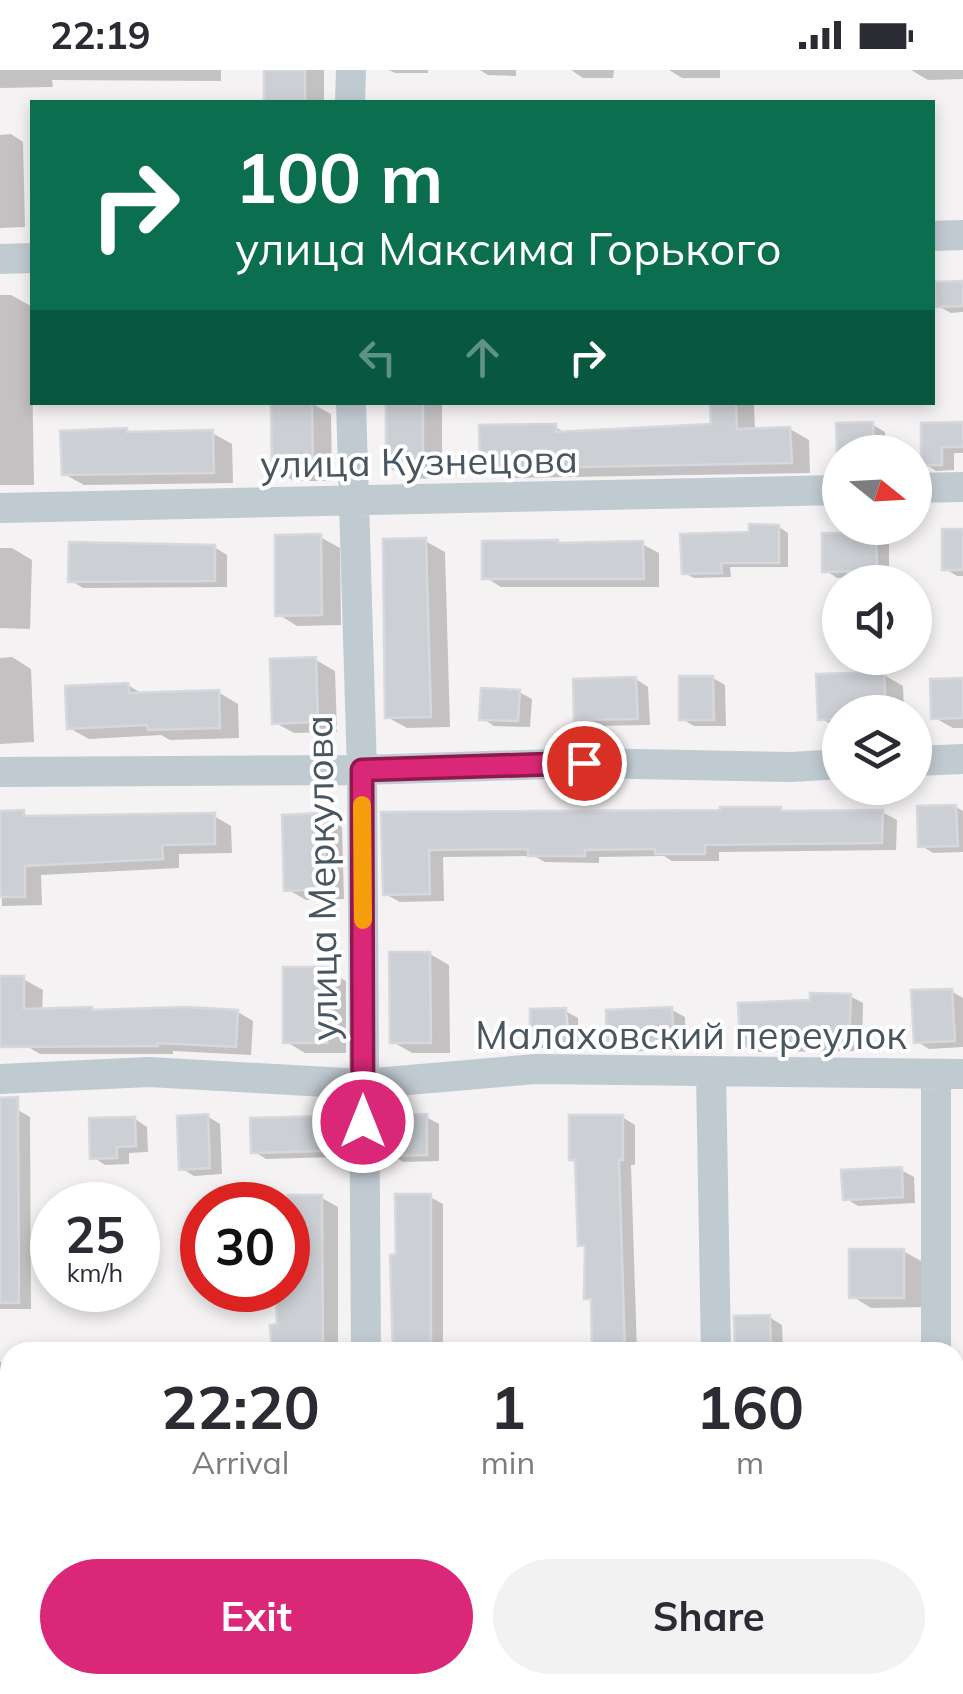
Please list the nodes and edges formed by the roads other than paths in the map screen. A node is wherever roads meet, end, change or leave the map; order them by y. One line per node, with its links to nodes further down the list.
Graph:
1 (351, 70): 2 (street)
2 (350, 100)
3 (963, 235): 4 (street)
4 (935, 236)
5 (30, 258): 6 (street)
6 (0, 259)
7 (351, 405): 11 (street, улица Меркулова)
8 (963, 487): 9 (street)
9 (932, 488)
10 (822, 490): 11 (street, улица Кузнецова)
11 (352, 503): 12 (street, улица Кузнецова); 16 (street, улица Меркулова)
12 (0, 508)
13 (963, 759): 14 (street)
14 (932, 760)
15 (822, 765): 16 (street)
16 (362, 770): 17 (street); 21 (street, улица Меркулова)
17 (0, 772)
18 (710, 1072): 19 (street, Малаховский переулок); 21 (street, Малаховский переулок); 23 (street)
19 (949, 1074): 24 (street)
20 (0, 1079): 21 (street, Малаховский переулок)
21 (363, 1084): 22 (street, улица Меркулова)
22 (366, 1342)
23 (716, 1342)
24 (936, 1342)
25 (0, 1694): 26 (street)
26 (369, 1694)

